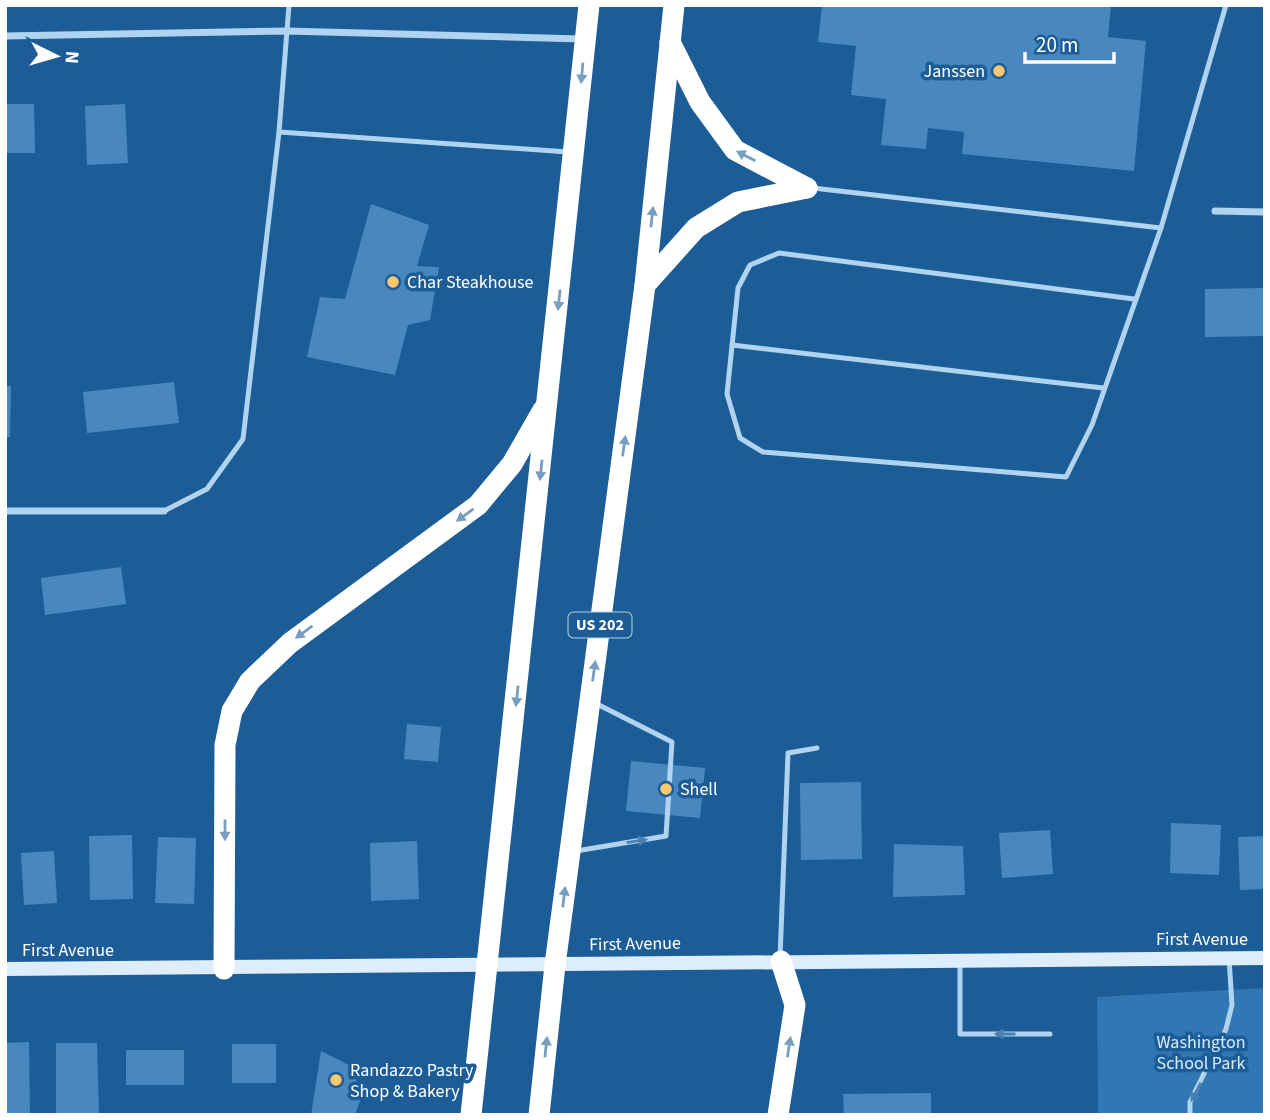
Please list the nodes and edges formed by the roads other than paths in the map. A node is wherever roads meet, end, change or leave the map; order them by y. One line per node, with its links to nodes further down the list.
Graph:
1 (289, 5): 5 (lane)
2 (589, 5): 7 (highway)
3 (674, 5): 8 (highway, US 202)
4 (1226, 5): 14 (lane)
5 (287, 31): 6 (street); 7 (street); 9 (lane)
6 (5, 36)
7 (585, 40): 10 (highway, one-way to 10)
8 (670, 42): 11 (highway, one-way to 8); 15 (highway, US 202, one-way to 8)
9 (279, 132): 10 (lane); 21 (lane)
10 (575, 153): 19 (highway, one-way to 19)
11 (807, 188): 14 (lane); 15 (highway)
12 (1215, 211): 13 (street)
13 (1265, 212)
14 (1161, 228): 16 (lane)
15 (645, 285): 22 (highway, US 202, one-way to 15)
16 (1134, 299): 17 (lane); 18 (lane)
17 (732, 345): 18 (lane); 18 (lane)
18 (1103, 388)
19 (548, 402): 29 (highway, one-way to 29); 32 (highway, one-way to 32)
20 (5, 511): 21 (street)
21 (164, 511)
22 (590, 700): 24 (highway, US 202); 24 (lane, one-way to 22)
23 (817, 748): 27 (lane)
24 (570, 852): 30 (highway, US 202, one-way to 24)
25 (1229, 958): 26 (street, First Avenue); 28 (street, First Avenue); 37 (lane, one-way to 37)
26 (1265, 958)
27 (781, 961): 28 (street, First Avenue); 30 (street, First Avenue); 36 (highway, one-way to 27)
28 (960, 961): 33 (lane, one-way to 28)
29 (489, 965): 30 (street, First Avenue); 32 (street, First Avenue); 34 (highway)
30 (555, 965): 35 (highway, US 202, one-way to 30)
31 (5, 969): 32 (street, First Avenue)
32 (224, 969)
33 (1050, 1034)
34 (471, 1115)
35 (539, 1115)
36 (778, 1115)
37 (1190, 1115)

